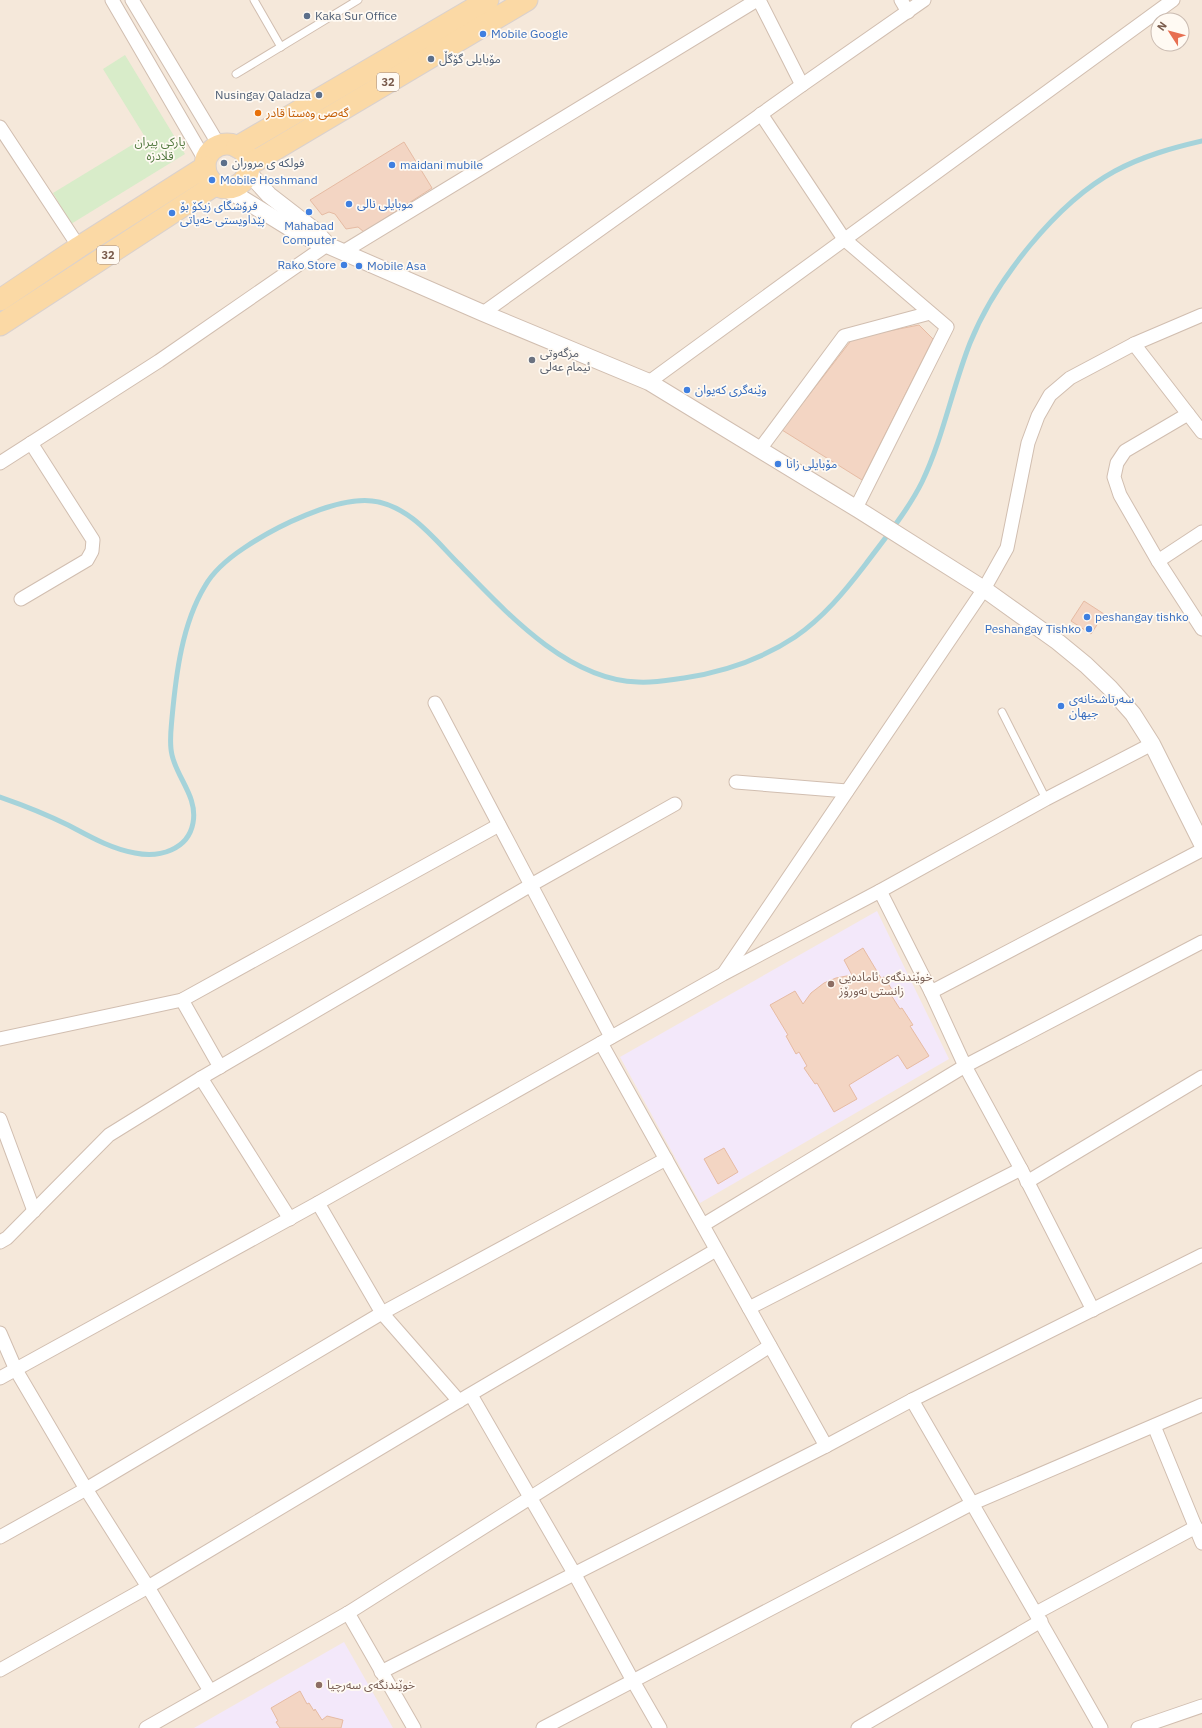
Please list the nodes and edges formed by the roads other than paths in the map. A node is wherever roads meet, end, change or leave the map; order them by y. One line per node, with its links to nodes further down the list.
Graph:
1 (112, 0): 19 (street)
2 (132, 0): 18 (street)
3 (254, 0): 12 (lane)
4 (358, 0): 12 (lane)
5 (488, 0): 18 (main road, 32)
6 (527, 0): 20 (main road, 32)
7 (758, 0): 14 (street); 25 (street)
8 (901, 0): 11 (street)
9 (924, 0): 11 (street)
10 (1173, 0): 22 (street)
11 (908, 12): 14 (street)
12 (281, 46): 13 (lane)
13 (236, 74)
14 (802, 85): 15 (street)
15 (761, 114): 22 (street); 27 (street)
16 (0, 127): 17 (street)
17 (4, 144): 24 (street)
18 (228, 146): 19 (main road, 32); 20 (main road)
19 (205, 164): 21 (main road); 24 (main road, 32)
20 (248, 169): 21 (main road, 32); 23 (street)
21 (220, 186): 23 (street); 30 (main road, 32)
22 (844, 239): 28 (street); 32 (street)
23 (327, 245): 25 (street); 35 (street)
24 (79, 247): 26 (main road, 32)
25 (343, 252): 27 (street)
26 (0, 300)
27 (483, 313): 32 (street)
28 (930, 313): 36 (street); 38 (street)
29 (1202, 315): 31 (street)
30 (0, 325)
31 (1134, 344): 33 (street); 41 (street)
32 (649, 382): 36 (street)
33 (1188, 414): 34 (street); 40 (street)
34 (1202, 432)
35 (31, 443): 37 (street); 42 (street)
36 (760, 449): 38 (street)
37 (0, 463)
38 (858, 509): 41 (street)
39 (1202, 532): 40 (street)
40 (1158, 562): 43 (street)
41 (984, 589): 46 (street); 48 (street)
42 (21, 599)
43 (1202, 629)
44 (435, 703): 51 (street)
45 (1002, 712): 49 (lane)
46 (1152, 744): 49 (street); 52 (street)
47 (736, 782): 48 (street)
48 (847, 791): 57 (street)
49 (1046, 799): 55 (street)
50 (675, 804): 54 (street)
51 (499, 824): 54 (street); 59 (street)
52 (1202, 844)
53 (1202, 850): 58 (street)
54 (531, 885): 61 (street); 63 (street)
55 (880, 892): 57 (street); 58 (street)
56 (1202, 942): 62 (street)
57 (723, 974): 61 (street)
58 (931, 992): 62 (street)
59 (182, 1000): 60 (street); 63 (street)
60 (0, 1039)
61 (606, 1040): 67 (street); 70 (street)
62 (965, 1066): 68 (street); 73 (street)
63 (220, 1067): 65 (street)
64 (1202, 1077): 69 (street)
65 (201, 1078): 71 (street); 72 (street)
66 (0, 1119): 71 (street)
67 (666, 1159): 73 (street); 79 (street)
68 (1021, 1169): 69 (street); 77 (street)
69 (1027, 1182): 78 (street)
70 (318, 1203): 72 (street); 79 (street)
71 (34, 1211): 74 (street)
72 (290, 1219): 82 (street)
73 (703, 1225): 75 (street)
74 (0, 1242)
75 (716, 1250): 77 (street); 84 (street)
76 (1202, 1255): 78 (street)
77 (749, 1308): 81 (street)
78 (1093, 1310): 85 (street)
79 (382, 1313): 84 (street); 89 (street)
80 (0, 1333): 82 (street)
81 (770, 1346): 88 (street); 90 (street)
82 (16, 1370): 83 (street); 89 (street)
83 (0, 1378)
84 (465, 1398): 90 (street); 96 (street)
85 (912, 1400): 88 (street); 91 (street)
86 (1202, 1405): 87 (street)
87 (1154, 1426): 91 (street); 92 (street)
88 (826, 1446): 95 (street)
89 (86, 1489): 93 (street); 96 (street)
90 (531, 1498): 95 (street); 97 (street)
91 (972, 1504): 98 (street); 101 (street)
92 (1196, 1528): 94 (street); 98 (street)
93 (0, 1537)
94 (1202, 1543)
95 (574, 1573): 100 (street); 101 (street)
96 (148, 1587): 99 (street); 102 (street)
97 (348, 1613): 100 (street); 102 (street)
98 (1039, 1617): 108 (street); 109 (street)
99 (0, 1670)
100 (381, 1672): 105 (street)
101 (633, 1681): 106 (street); 107 (street)
102 (210, 1691): 104 (street)
103 (1202, 1706): 110 (street)
104 (155, 1726)
105 (414, 1728)
106 (543, 1728)
107 (660, 1728)
108 (858, 1728)
109 (1101, 1728)
110 (1138, 1728)

